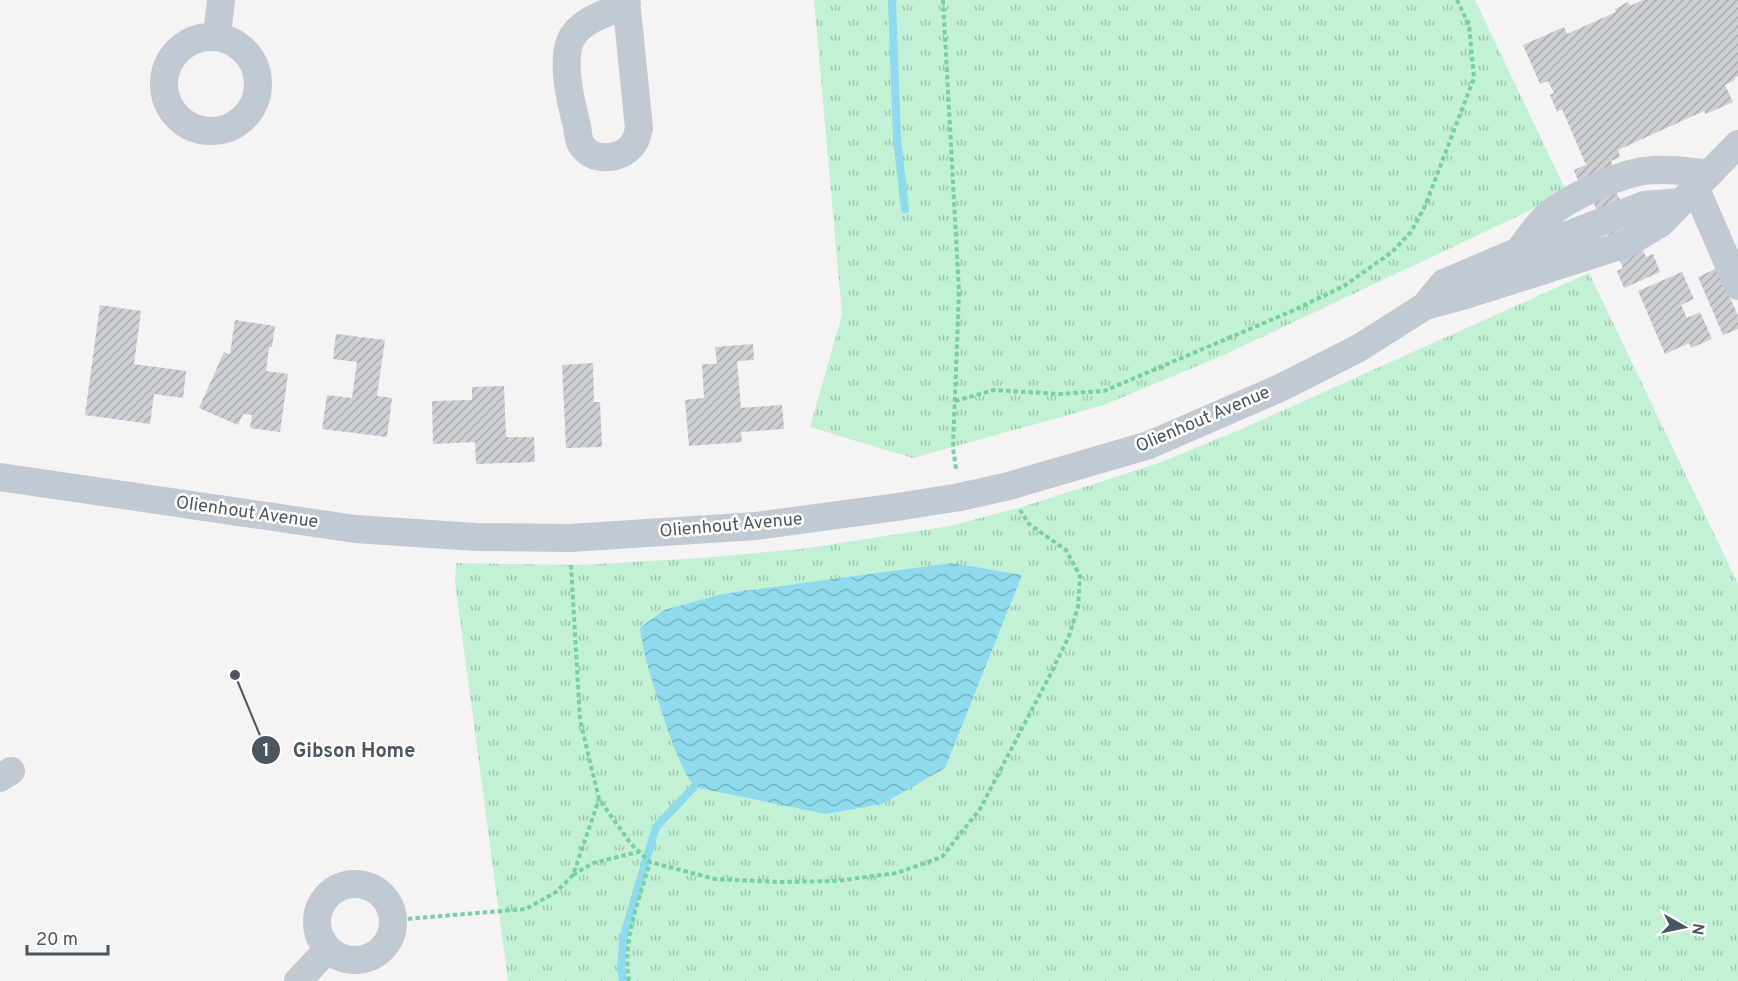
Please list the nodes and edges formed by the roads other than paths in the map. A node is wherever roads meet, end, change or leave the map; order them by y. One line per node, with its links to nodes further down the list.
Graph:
1 (221, 0): 3 (street)
2 (627, 2): 2 (street)
3 (217, 36)
4 (1738, 144): 5 (street, Olienhout Avenue)
5 (1695, 188): 6 (street); 7 (street, Olienhout Avenue); 9 (street, Olienhout Avenue); 10 (street)
6 (1583, 195): 7 (street); 8 (street)
7 (1563, 236): 8 (street, Olienhout Avenue); 9 (street)
8 (1519, 251): 11 (street, Olienhout Avenue)
9 (1563, 265): 11 (street, Olienhout Avenue)
10 (1738, 286)
11 (1425, 306): 12 (street, Olienhout Avenue)
12 (0, 477)
13 (328, 949): 13 (street); 14 (street)
14 (298, 981)

